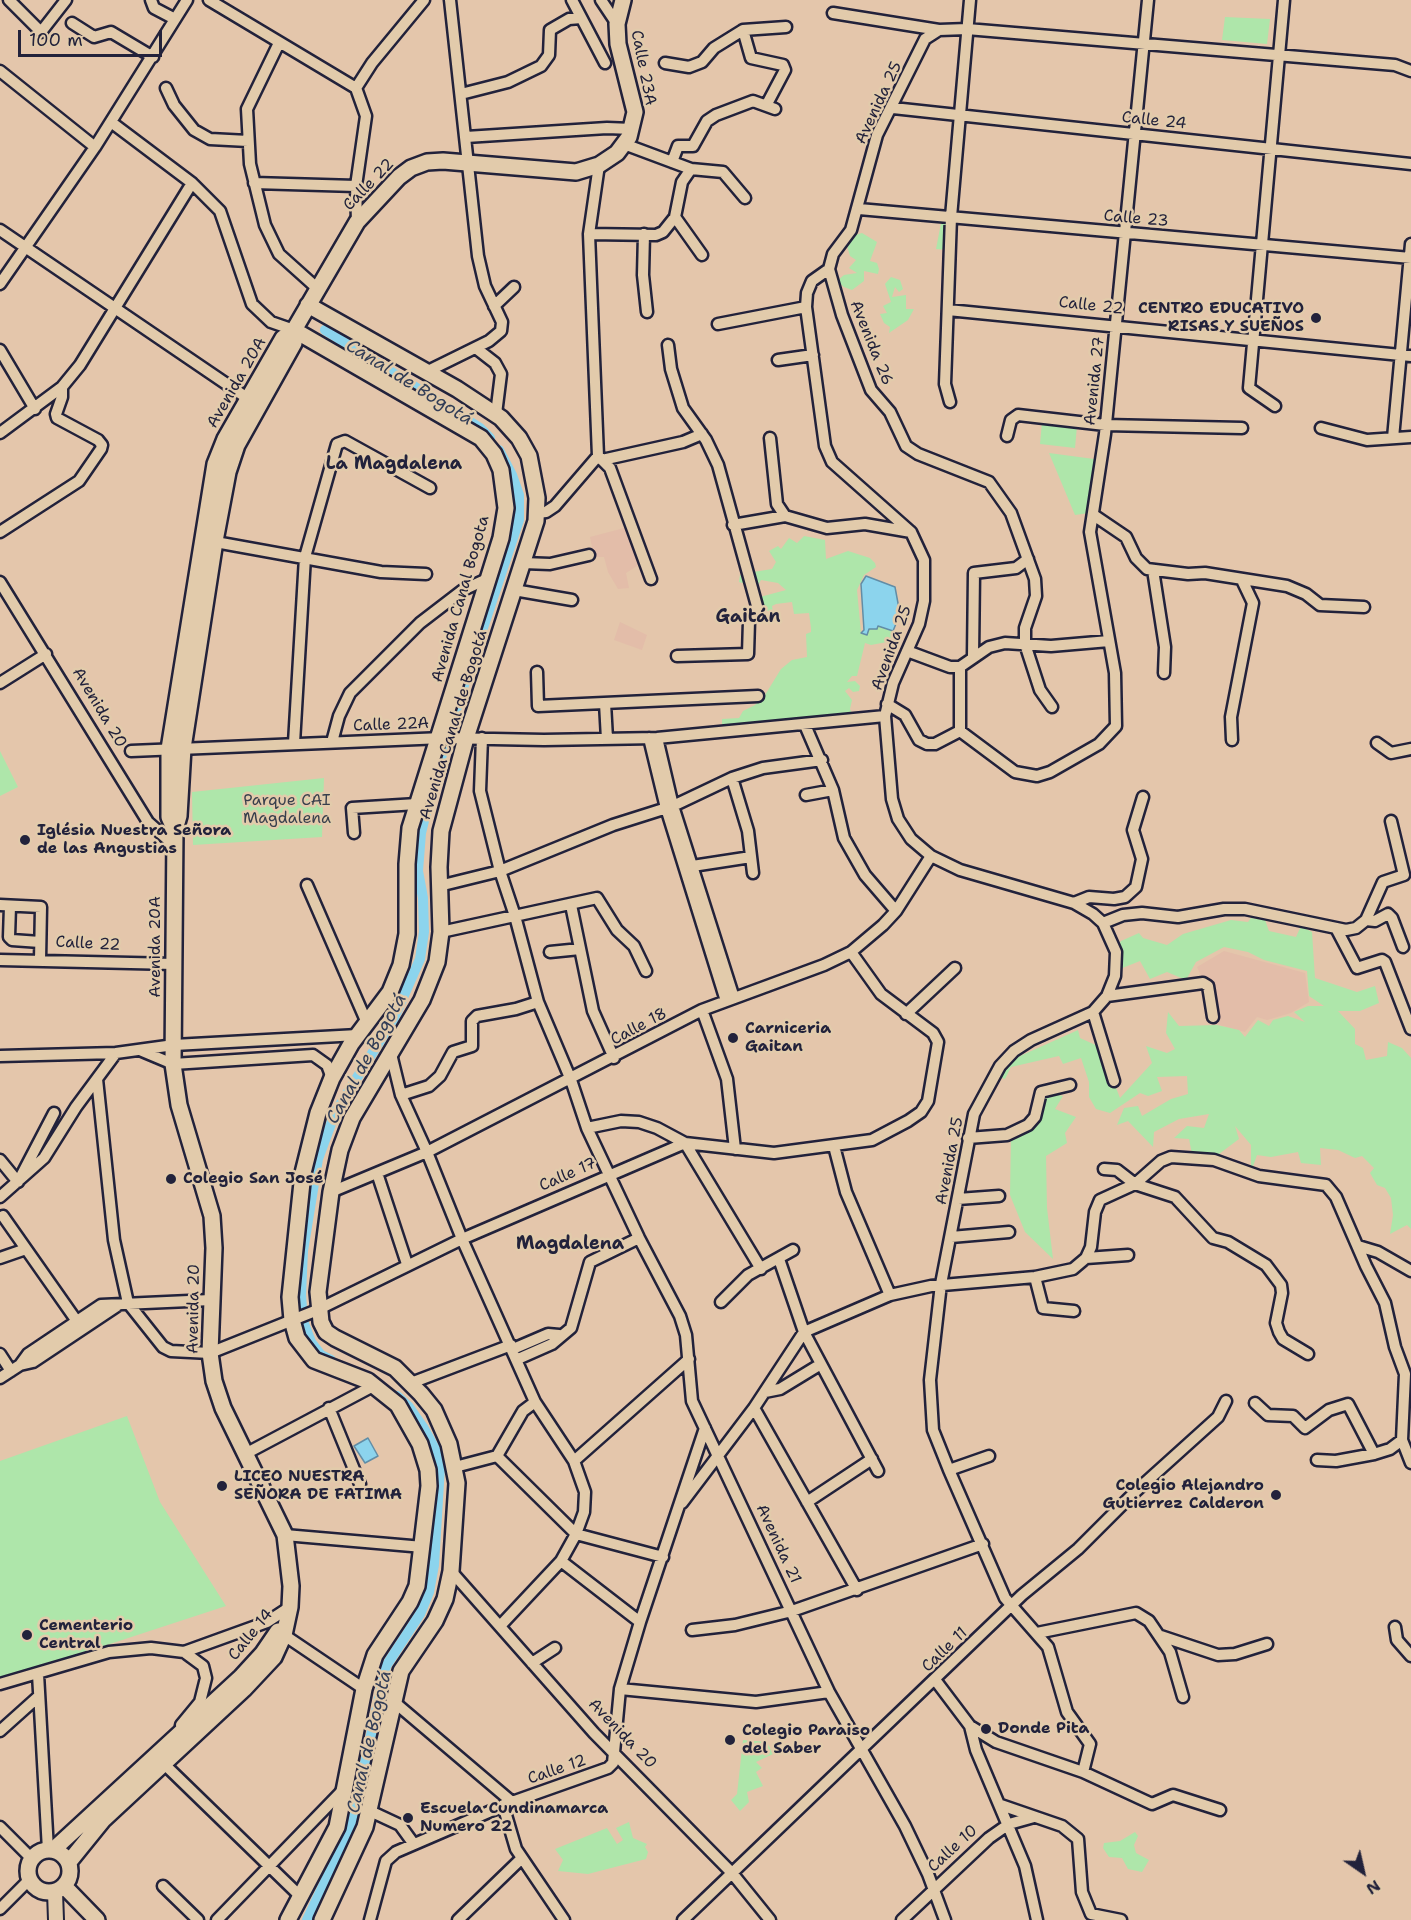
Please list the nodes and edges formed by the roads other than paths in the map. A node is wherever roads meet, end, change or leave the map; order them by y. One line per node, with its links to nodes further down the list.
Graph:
1 (9, 0): 2 (street)
2 (66, 0)
3 (151, 0): 16 (street)
4 (187, 0): 16 (street)
5 (209, 0): 23 (street)
6 (424, 0): 32 (street)
7 (450, 0): 33 (street)
8 (572, 0): 15 (street)
9 (601, 0): 18 (street)
10 (623, 0): 18 (main road, Calle 23A)
11 (970, 0): 20 (street)
12 (1148, 0): 24 (street, Avenida 27)
13 (1284, 0): 25 (street)
14 (833, 13): 22 (street)
15 (581, 18): 27 (street); 33 (street)
16 (175, 19): 26 (street)
17 (72, 23): 26 (street)
18 (617, 24): 37 (main road, Calle 23A)
19 (786, 27): 21 (street)
20 (968, 28): 22 (street); 24 (street); 35 (street)
21 (743, 30): 28 (street); 45 (street)
22 (939, 30): 34 (street, Avenida 25)
23 (279, 43): 32 (street); 40 (street)
24 (1144, 44): 25 (street); 38 (street, Avenida 27)
25 (1279, 55): 30 (street); 43 (street)
26 (153, 57): 36 (street)
27 (605, 63)
28 (665, 63)
29 (0, 71): 42 (street)
30 (1411, 71)
31 (166, 88): 40 (street)
32 (357, 88): 51 (street)
33 (461, 94): 39 (street)
34 (893, 108): 35 (street, Calle 24); 53 (street, Avenida 25)
35 (959, 115): 38 (street, Calle 24); 55 (street)
36 (111, 122): 42 (street); 49 (street)
37 (632, 129): 39 (street); 41 (main road, Calle 23A)
38 (1135, 134): 43 (street, Calle 24); 58 (street, Avenida 27)
39 (466, 137): 44 (street)
40 (248, 141): 50 (street)
41 (624, 144): 45 (street); 47 (main road, Calle 23A)
42 (95, 147): 63 (street)
43 (1271, 149): 46 (street, Calle 24); 62 (street)
44 (469, 162): 47 (main road, Calle 22); 56 (main road, Calle 22); 71 (street)
45 (672, 162): 48 (street)
46 (1411, 164)
47 (598, 165): 59 (street)
48 (691, 169): 52 (street); 54 (street)
49 (192, 183): 73 (street); 78 (street)
50 (254, 183): 51 (street); 69 (street)
51 (356, 186): 56 (street)
52 (745, 198)
53 (859, 209): 55 (street, Calle 23); 66 (street, Avenida 25)
54 (675, 217): 60 (street); 64 (street)
55 (951, 217): 58 (street, Calle 23); 74 (street)
56 (357, 222): 69 (main road, Calle 22)
57 (0, 230): 63 (street)
58 (1125, 233): 62 (street, Calle 23); 77 (street, Avenida 27)
59 (589, 234): 60 (street); 102 (street)
60 (644, 234): 75 (street)
61 (1411, 244): 65 (street)
62 (1262, 245): 65 (street, Calle 23); 79 (street)
63 (26, 247): 67 (street); 73 (street)
64 (702, 255)
65 (1410, 258): 84 (street)
66 (829, 268): 72 (street, Avenida 25); 113 (street, Avenida 26)
67 (0, 284)
68 (514, 287): 71 (street)
69 (318, 289): 70 (main road, Calle 22)
70 (308, 305): 78 (main road, Calle 22); 86 (main road, Avenida Canal de Bogotá)
71 (494, 306): 81 (street)
72 (806, 307): 76 (street); 83 (street, Avenida 25)
73 (116, 308): 87 (street); 88 (street)
74 (948, 310): 77 (street, Calle 22); 89 (street)
75 (646, 312)
76 (718, 324)
77 (1116, 327): 79 (street, Calle 22); 93 (street, Avenida 27)
78 (294, 330): 88 (main road, Avenida 20A); 117 (main road, Avenida Canal Bogota)
79 (1253, 340): 84 (street, Calle 22); 90 (street)
80 (668, 345): 97 (street)
81 (477, 349): 86 (street); 92 (street)
82 (0, 350): 91 (street)
83 (813, 355): 85 (street); 109 (street, Avenida 25)
84 (1405, 355): 101 (street)
85 (778, 360)
86 (426, 372): 92 (main road, Avenida Canal de Bogotá)
87 (62, 387): 91 (street); 108 (street)
88 (253, 402): 110 (main road, Avenida 20A)
89 (950, 402)
90 (1275, 406)
91 (35, 409): 96 (street)
92 (496, 414): 104 (main road, Avenida Canal de Bogotá)
93 (1105, 425): 94 (street); 98 (street); 106 (street, Avenida 27)
94 (1242, 428)
95 (1321, 428): 101 (street)
96 (0, 433)
97 (702, 434): 102 (street); 107 (street)
98 (1007, 436)
99 (1411, 437): 101 (street)
100 (770, 438): 105 (street)
101 (1393, 438)
102 (600, 458): 104 (street); 118 (street)
103 (430, 488): 112 (street)
104 (537, 513): 114 (main road, Avenida Canal de Bogotá)
105 (785, 516): 107 (street); 109 (street)
106 (1095, 516): 115 (street); 124 (street, Avenida 27)
107 (733, 525): 128 (street)
108 (0, 532)
109 (911, 532): 126 (street, Avenida 25)
110 (208, 541): 112 (street); 149 (main road, Avenida 20A)
111 (589, 555): 114 (street)
112 (305, 557): 116 (street); 148 (street)
113 (1028, 559): 125 (street, Avenida 26); 129 (street)
114 (523, 563): 121 (main road, Avenida Canal de Bogotá)
115 (1153, 570): 119 (street); 132 (street)
116 (426, 574)
117 (488, 579): 140 (main road, Avenida Canal Bogota); 146 (street)
118 (651, 579)
119 (1242, 580): 123 (street); 145 (street)
120 (0, 582): 127 (street, Avenida 20)
121 (514, 590): 122 (street); 141 (main road, Avenida Canal de Bogotá)
122 (572, 600)
123 (1364, 607)
124 (1110, 641): 125 (street); 139 (street, Avenida 27)
125 (1025, 644): 129 (street); 136 (street, Avenida 26)
126 (907, 651): 130 (street); 137 (street, Avenida 25)
127 (45, 654): 133 (street); 161 (street, Avenida 20)
128 (677, 656)
129 (973, 656): 130 (street)
130 (960, 667): 139 (street)
131 (537, 672): 135 (street)
132 (1164, 673)
133 (0, 683)
134 (758, 696): 135 (street)
135 (605, 703): 143 (street)
136 (1052, 707)
137 (886, 710): 138 (street, Calle 22A); 139 (street); 162 (street, Avenida 25)
138 (805, 724): 144 (street, Calle 22A); 152 (street)
139 (960, 731)
140 (441, 738): 141 (street, Calle 22A); 146 (street, Calle 22A); 157 (main road, Avenida Canal de Bogotá)
141 (463, 738): 142 (street, Calle 22A); 169 (main road, Avenida Canal de Bogotá)
142 (482, 738): 143 (street, Calle 22A); 165 (street, Avenida 21)
143 (607, 738): 144 (street, Calle 22A)
144 (653, 738): 158 (street)
145 (1232, 740)
146 (332, 742): 148 (street, Calle 22A)
147 (1377, 743): 150 (street)
148 (294, 744): 149 (street, Calle 22A)
149 (176, 748): 151 (street, Calle 22A); 161 (main road, Avenida 20A)
150 (1411, 749)
151 (131, 751)
152 (822, 760): 153 (street); 154 (street)
153 (732, 778): 158 (street); 163 (street)
154 (833, 790): 155 (street); 173 (street)
155 (806, 795)
156 (1143, 798): 170 (street)
157 (417, 804): 160 (street); 196 (main road, Avenida Canal de Bogotá)
158 (669, 807): 164 (street); 165 (street)
159 (1391, 821): 167 (street)
160 (354, 833)
161 (175, 846): 186 (main road, Avenida 20A)
162 (931, 855): 170 (street, Avenida 25); 173 (street, Calle 18)
163 (751, 857): 164 (street); 166 (street)
164 (689, 867): 190 (street)
165 (500, 871): 169 (street); 174 (street, Avenida 21)
166 (753, 873)
167 (1407, 878): 175 (street)
168 (308, 885): 196 (street)
169 (439, 886): 178 (main road, Avenida Canal de Bogotá)
170 (1074, 903): 176 (street, Avenida 25)
171 (570, 905): 174 (street); 181 (street); 188 (street)
172 (5, 906): 179 (street); 179 (street)
173 (896, 911): 183 (street, Calle 18)
174 (515, 916): 178 (street); 191 (street, Avenida 21)
175 (1366, 921): 177 (street); 180 (street)
176 (1103, 923): 177 (street); 189 (street, Avenida 25)
177 (1336, 930): 197 (street)
178 (441, 932): 202 (main road, Avenida Canal de Bogotá)
179 (40, 942): 185 (street)
180 (1403, 947)
181 (580, 949): 182 (street); 204 (street)
182 (550, 952)
183 (851, 952): 190 (street, Calle 18); 194 (street)
184 (0, 960): 185 (street, Calle 22)
185 (40, 960): 186 (street, Calle 22)
186 (174, 964): 199 (main road, Avenida 20A)
187 (955, 968): 194 (street)
188 (646, 971)
189 (1107, 996): 193 (street, Avenida 25); 195 (street)
190 (730, 999): 192 (street, Calle 18)
191 (538, 1002): 209 (street, Avenida 21); 212 (street)
192 (702, 1010): 204 (street, Calle 18); 218 (street)
193 (1093, 1012): 210 (street); 215 (street, Avenida 25)
194 (906, 1014): 217 (street, Calle 17)
195 (1213, 1017)
196 (362, 1029): 198 (street); 207 (main road, Avenida Canal de Bogotá)
197 (1411, 1029)
198 (199, 1044): 199 (street); 205 (street)
199 (174, 1045): 200 (street); 206 (main road, Avenida 20A)
200 (142, 1051): 201 (street); 206 (street)
201 (116, 1053): 203 (street); 208 (street)
202 (391, 1054): 212 (street); 226 (main road, Avenida Canal de Bogotá)
203 (0, 1056)
204 (614, 1058): 209 (street, Calle 18)
205 (200, 1062): 206 (street); 207 (street)
206 (173, 1064): 248 (main road, Avenida 20)
207 (333, 1078): 253 (main road, Avenida Canal de Bogotá)
208 (97, 1079): 224 (street); 250 (street)
209 (571, 1080): 214 (street, Avenida 21); 219 (street, Calle 18)
210 (1114, 1082)
211 (1070, 1085): 215 (street)
212 (401, 1095): 219 (street)
213 (54, 1113): 224 (street)
214 (587, 1128): 216 (street); 223 (street, Avenida 21)
215 (968, 1138): 229 (street, Avenida 25)
216 (685, 1143): 218 (street, Calle 17); 223 (street, Calle 17); 243 (street)
217 (834, 1146): 218 (street, Calle 17); 247 (street)
218 (735, 1149)
219 (427, 1152): 222 (street, Calle 18); 234 (street)
220 (0, 1160): 224 (street)
221 (1104, 1169): 225 (street)
222 (377, 1173): 226 (street, Calle 18); 242 (street)
223 (608, 1174): 233 (street, Avenida 21); 234 (street, Calle 17)
224 (18, 1182): 228 (street)
225 (1135, 1184): 235 (street); 240 (street); 259 (street)
226 (331, 1192): 251 (main road, Avenida Canal de Bogotá)
227 (999, 1196): 229 (street)
228 (0, 1197)
229 (957, 1199): 232 (street, Avenida 25)
230 (3, 1216): 236 (street)
231 (1009, 1232): 232 (street)
232 (951, 1237): 246 (street, Avenida 25)
233 (639, 1238): 256 (street); 260 (street, Avenida 21)
234 (462, 1239): 242 (street, Calle 17); 256 (street)
235 (1358, 1246): 244 (street); 273 (street)
236 (26, 1249): 239 (street); 254 (street)
237 (793, 1250): 241 (street)
238 (1128, 1256): 240 (street)
239 (0, 1258)
240 (1086, 1258): 245 (street)
241 (779, 1259): 243 (street); 255 (street)
242 (407, 1264): 251 (street, Calle 17)
243 (761, 1269): 249 (street)
244 (1411, 1271)
245 (1035, 1277): 246 (street); 252 (street)
246 (941, 1284): 247 (street); 284 (street, Avenida 25)
247 (890, 1295): 255 (street)
248 (211, 1300): 250 (street); 257 (main road, Avenida 20)
249 (722, 1302)
250 (122, 1304): 254 (street); 257 (street, Calle 17); 262 (street)
251 (316, 1310): 253 (street, Calle 17); 264 (main road)
252 (1074, 1311)
253 (294, 1319): 257 (street, Calle 17); 265 (main road, Avenida Canal de Bogotá)
254 (76, 1320): 262 (street)
255 (804, 1332): 261 (street); 266 (street)
256 (514, 1351): 264 (street); 267 (street)
257 (210, 1353): 274 (main road, Avenida 20)
258 (0, 1354): 262 (street)
259 (1308, 1354)
260 (689, 1359): 272 (street, Avenida 21); 281 (street)
261 (821, 1364): 266 (street); 279 (street)
262 (15, 1368): 263 (street)
263 (0, 1378)
264 (411, 1383): 283 (main road)
265 (375, 1386): 270 (street); 292 (main road, Avenida Canal de Bogotá)
266 (765, 1392): 271 (street)
267 (535, 1401): 277 (street); 281 (street)
268 (1226, 1401): 297 (street, Calle 11)
269 (1255, 1403): 276 (street)
270 (329, 1408): 274 (street); 286 (street)
271 (754, 1408): 275 (street); 287 (street)
272 (705, 1428): 275 (street, Avenida 21); 288 (street)
273 (1402, 1440): 276 (street); 282 (street)
274 (247, 1453): 290 (main road, Avenida 20)
275 (719, 1453): 288 (street); 298 (street, Avenida 21)
276 (1374, 1454): 280 (street)
277 (497, 1456): 283 (street); 289 (street)
278 (989, 1456): 284 (street)
279 (872, 1459): 285 (street); 287 (street)
280 (1317, 1460)
281 (574, 1461): 289 (street)
282 (1411, 1463)
283 (455, 1467): 295 (main road)
284 (949, 1470): 291 (street, Avenida 25)
285 (878, 1471)
286 (360, 1484)
287 (807, 1502): 296 (street)
288 (682, 1503): 293 (street)
289 (576, 1534): 293 (street); 294 (street)
290 (285, 1535): 292 (street); 299 (main road, Avenida 20)
291 (983, 1544): 296 (street); 297 (street, Avenida 25)
292 (423, 1546): 315 (main road, Avenida Canal de Bogotá)
293 (663, 1557): 300 (street)
294 (561, 1561): 300 (street); 301 (street)
295 (451, 1570): 301 (street, Avenida 20); 320 (main road)
296 (857, 1590): 298 (street)
297 (1011, 1606): 304 (street, Avenida 25); 313 (street, Calle 11)
298 (792, 1611): 303 (street); 317 (street, Avenida 21)
299 (289, 1612): 305 (main road, Calle 14); 309 (street); 325 (main road, Calle 14)
300 (640, 1622): 316 (street)
301 (500, 1626): 311 (street, Avenida 20)
302 (1395, 1627): 310 (street)
303 (692, 1630)
304 (1037, 1633): 306 (street); 326 (street, Avenida 25)
305 (285, 1635): 315 (street); 325 (main road, Calle 14)
306 (1161, 1636): 307 (street); 319 (street)
307 (1267, 1644)
308 (555, 1648): 311 (street)
309 (184, 1652): 312 (street); 325 (street)
310 (1411, 1656)
311 (532, 1663): 324 (street, Avenida 20)
312 (38, 1674): 314 (street); 318 (street)
313 (936, 1681): 321 (street); 323 (street, Calle 11)
314 (0, 1684)
315 (364, 1689): 327 (main road, Avenida Canal de Bogotá)
316 (620, 1689): 317 (street); 324 (street)
317 (829, 1692): 323 (street, Avenida 21)
318 (39, 1696): 322 (street); 336 (street)
319 (1183, 1697)
320 (393, 1701): 328 (street); 331 (main road)
321 (970, 1726): 326 (street); 329 (street)
322 (0, 1731)
323 (860, 1749): 341 (street, Calle 11); 345 (street, Avenida 21)
324 (614, 1752): 328 (street, Calle 12); 341 (street, Avenida 20)
325 (160, 1760): 336 (main road, Calle 14); 339 (main road, Calle 14); 340 (street)
326 (1083, 1772): 330 (street)
327 (347, 1786): 340 (street); 346 (main road, Avenida Canal de Bogotá)
328 (507, 1804): 335 (street, Calle 12); 337 (street)
329 (1001, 1805): 332 (street); 333 (street)
330 (1220, 1810)
331 (369, 1811): 335 (street); 353 (main road)
332 (1035, 1816): 333 (street, Calle 10); 362 (street)
333 (1009, 1824): 345 (street, Calle 10); 361 (street)
334 (0, 1827): 338 (street)
335 (413, 1843): 354 (street, Calle 12)
336 (50, 1850): 338 (main road); 339 (main road)
337 (522, 1858): 355 (street); 356 (street)
338 (32, 1859): 342 (main road)
339 (69, 1862): 344 (main road)
340 (269, 1866): 346 (street); 351 (street)
341 (732, 1873): 357 (street, Calle 11); 358 (street, Avenida 20)
342 (29, 1880): 344 (main road); 347 (street)
343 (163, 1886): 350 (street)
344 (60, 1889): 348 (street); 349 (main road)
345 (933, 1890): 359 (street, Calle 10); 360 (street, Avenida 21)
346 (300, 1896): 352 (main road, Avenida Canal de Bogotá)
347 (0, 1909)
348 (56, 1920)
349 (98, 1920)
350 (198, 1920)
351 (217, 1920)
352 (288, 1920)
353 (323, 1920)
354 (370, 1920)
355 (458, 1920)
356 (564, 1920)
357 (683, 1920)
358 (770, 1920)
359 (902, 1920)
360 (945, 1920)
361 (1037, 1920)
362 (1121, 1920)

